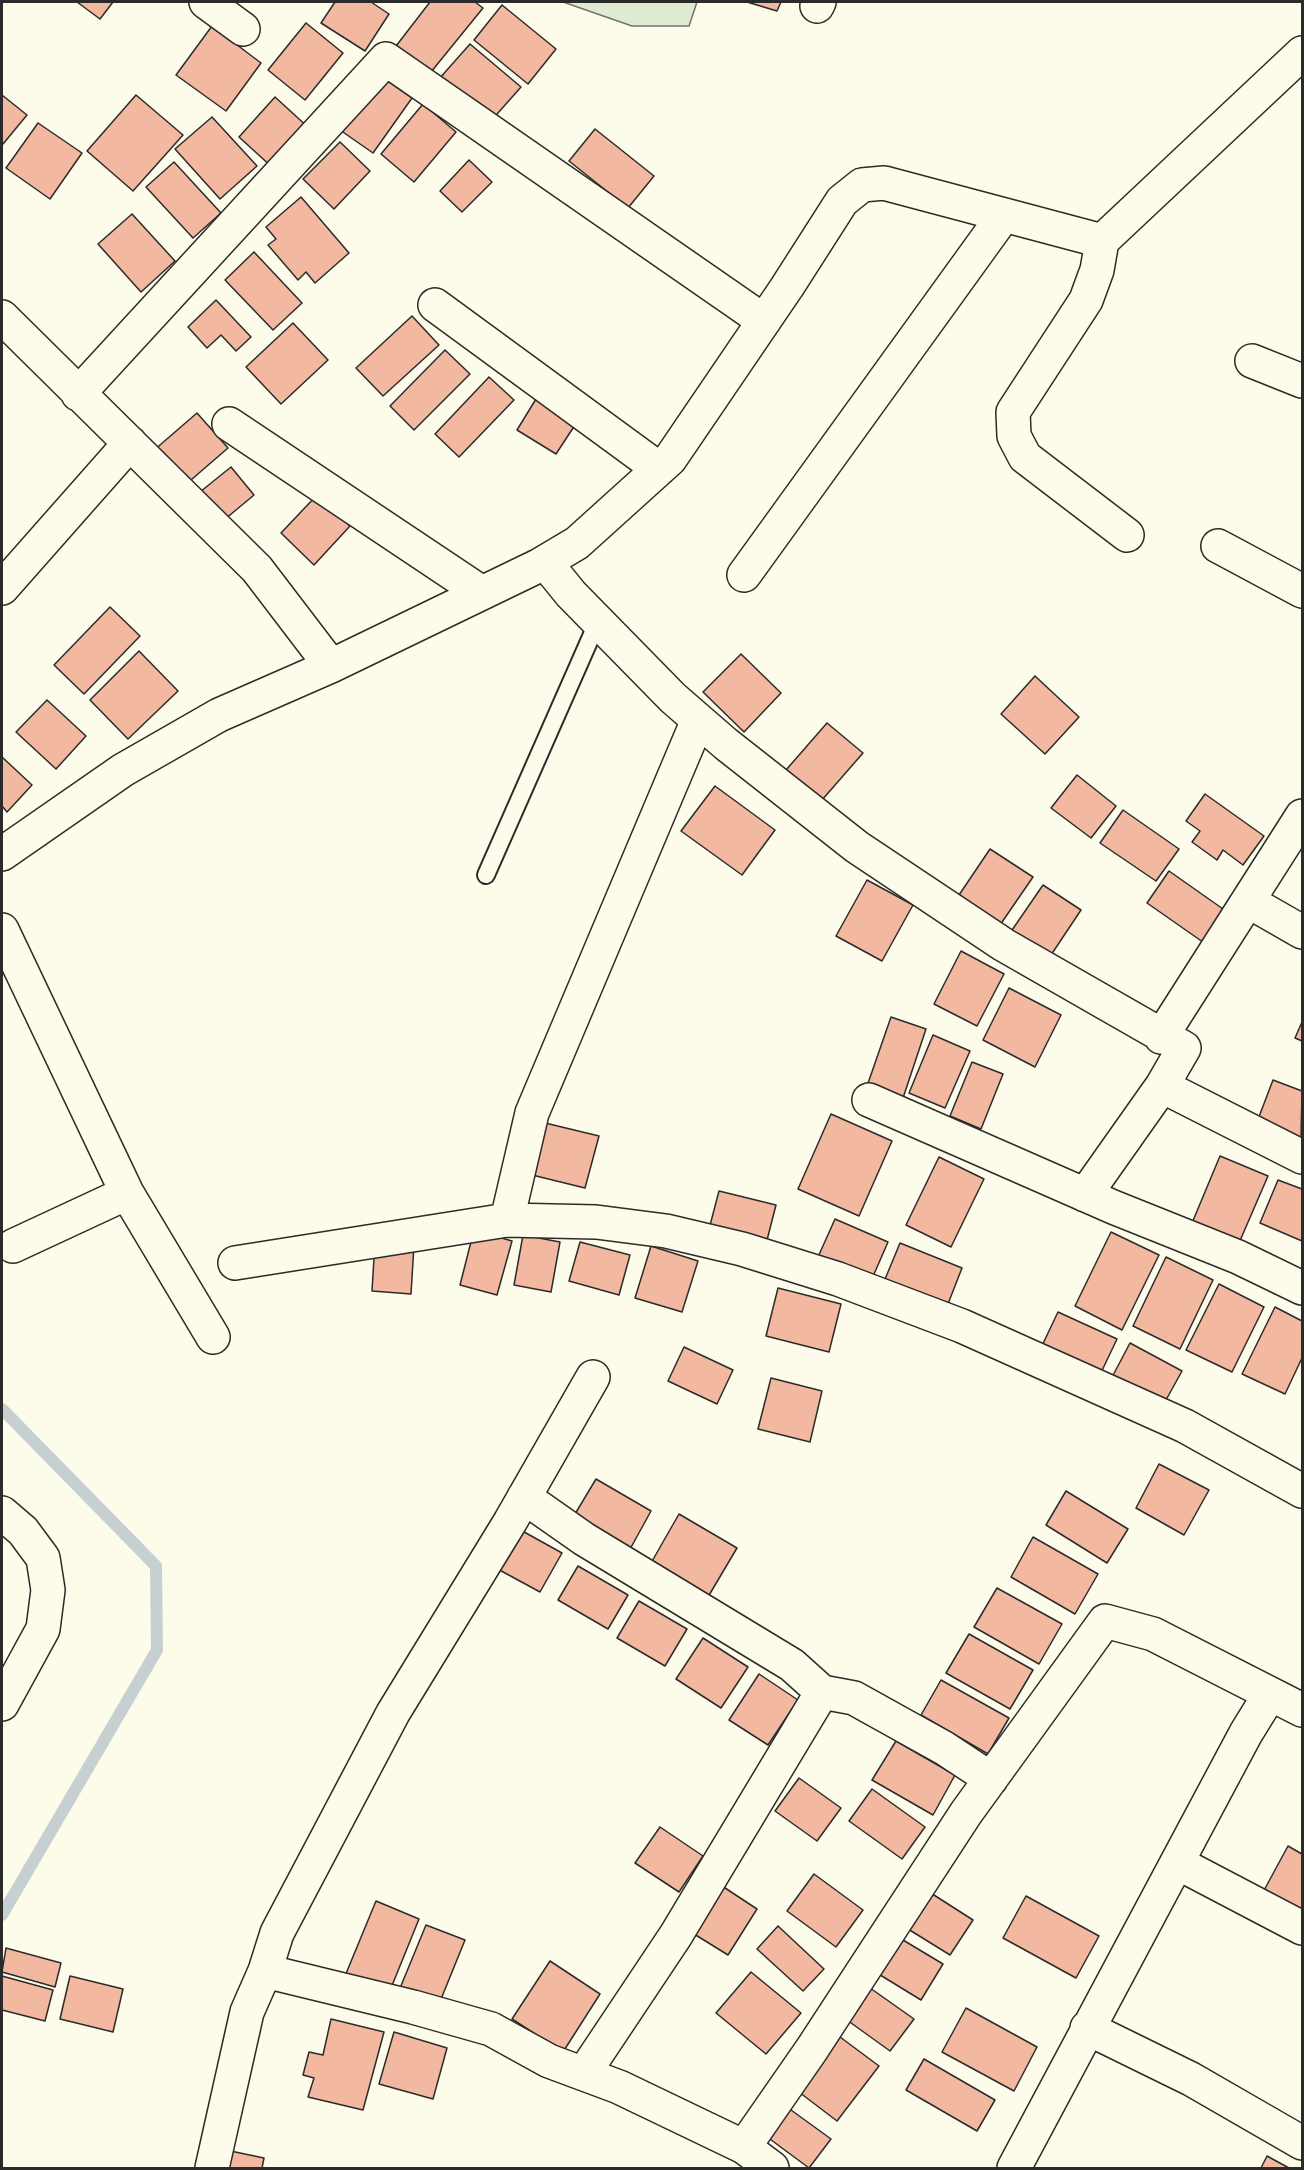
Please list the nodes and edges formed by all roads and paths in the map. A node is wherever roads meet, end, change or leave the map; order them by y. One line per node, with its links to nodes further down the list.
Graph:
1 (206, 2): 2 (street)
2 (243, 29)
3 (1302, 53): 5 (street)
4 (1004, 215): 5 (street); 8 (street); 18 (street)
5 (1102, 241): 15 (street)
6 (435, 305): 14 (street)
7 (2, 317): 11 (street)
8 (764, 321): 11 (street); 14 (street)
9 (1252, 361): 10 (street)
10 (1302, 381)
11 (78, 394): 13 (street)
12 (229, 424): 21 (street)
13 (130, 443): 19 (street); 23 (street)
14 (659, 469): 17 (street)
15 (1128, 536)
16 (1218, 546): 20 (street)
17 (544, 562): 21 (street); 22 (street)
18 (744, 575)
19 (2, 588)
20 (1302, 591)
21 (482, 593): 23 (street)
22 (598, 621): 24 (street); 27 (lane)
23 (331, 666): 26 (street)
24 (698, 720): 32 (street); 38 (street)
25 (1302, 816): 28 (street)
26 (2, 854)
27 (486, 875)
28 (1248, 901): 30 (street); 32 (street)
29 (2, 930): 31 (street)
30 (1302, 932)
31 (11, 975): 36 (street)
32 (1161, 1037): 33 (street)
33 (1162, 1086): 35 (street); 37 (street)
34 (869, 1100): 37 (street)
35 (1302, 1157)
36 (127, 1193): 39 (street); 42 (street)
37 (1085, 1195): 41 (street)
38 (507, 1220): 40 (street); 44 (street)
39 (13, 1246)
40 (236, 1263)
41 (1302, 1288)
42 (213, 1337)
43 (593, 1377): 45 (street)
44 (1302, 1491)
45 (524, 1497): 47 (street); 54 (street)
46 (2, 1513): 49 (street)
47 (822, 1692): 51 (street); 56 (street)
48 (1270, 1694): 50 (street); 51 (street); 52 (street)
49 (2, 1704)
50 (1302, 1710)
51 (991, 1779): 58 (street)
52 (1178, 1863): 53 (street); 55 (street)
53 (1302, 1928)
54 (265, 1971): 56 (street); 59 (street)
55 (1087, 2028): 57 (street); 61 (street)
56 (584, 2073): 58 (street)
57 (1302, 2143)
58 (744, 2147): 60 (street)
59 (212, 2169)
60 (772, 2169)
61 (1014, 2169)

